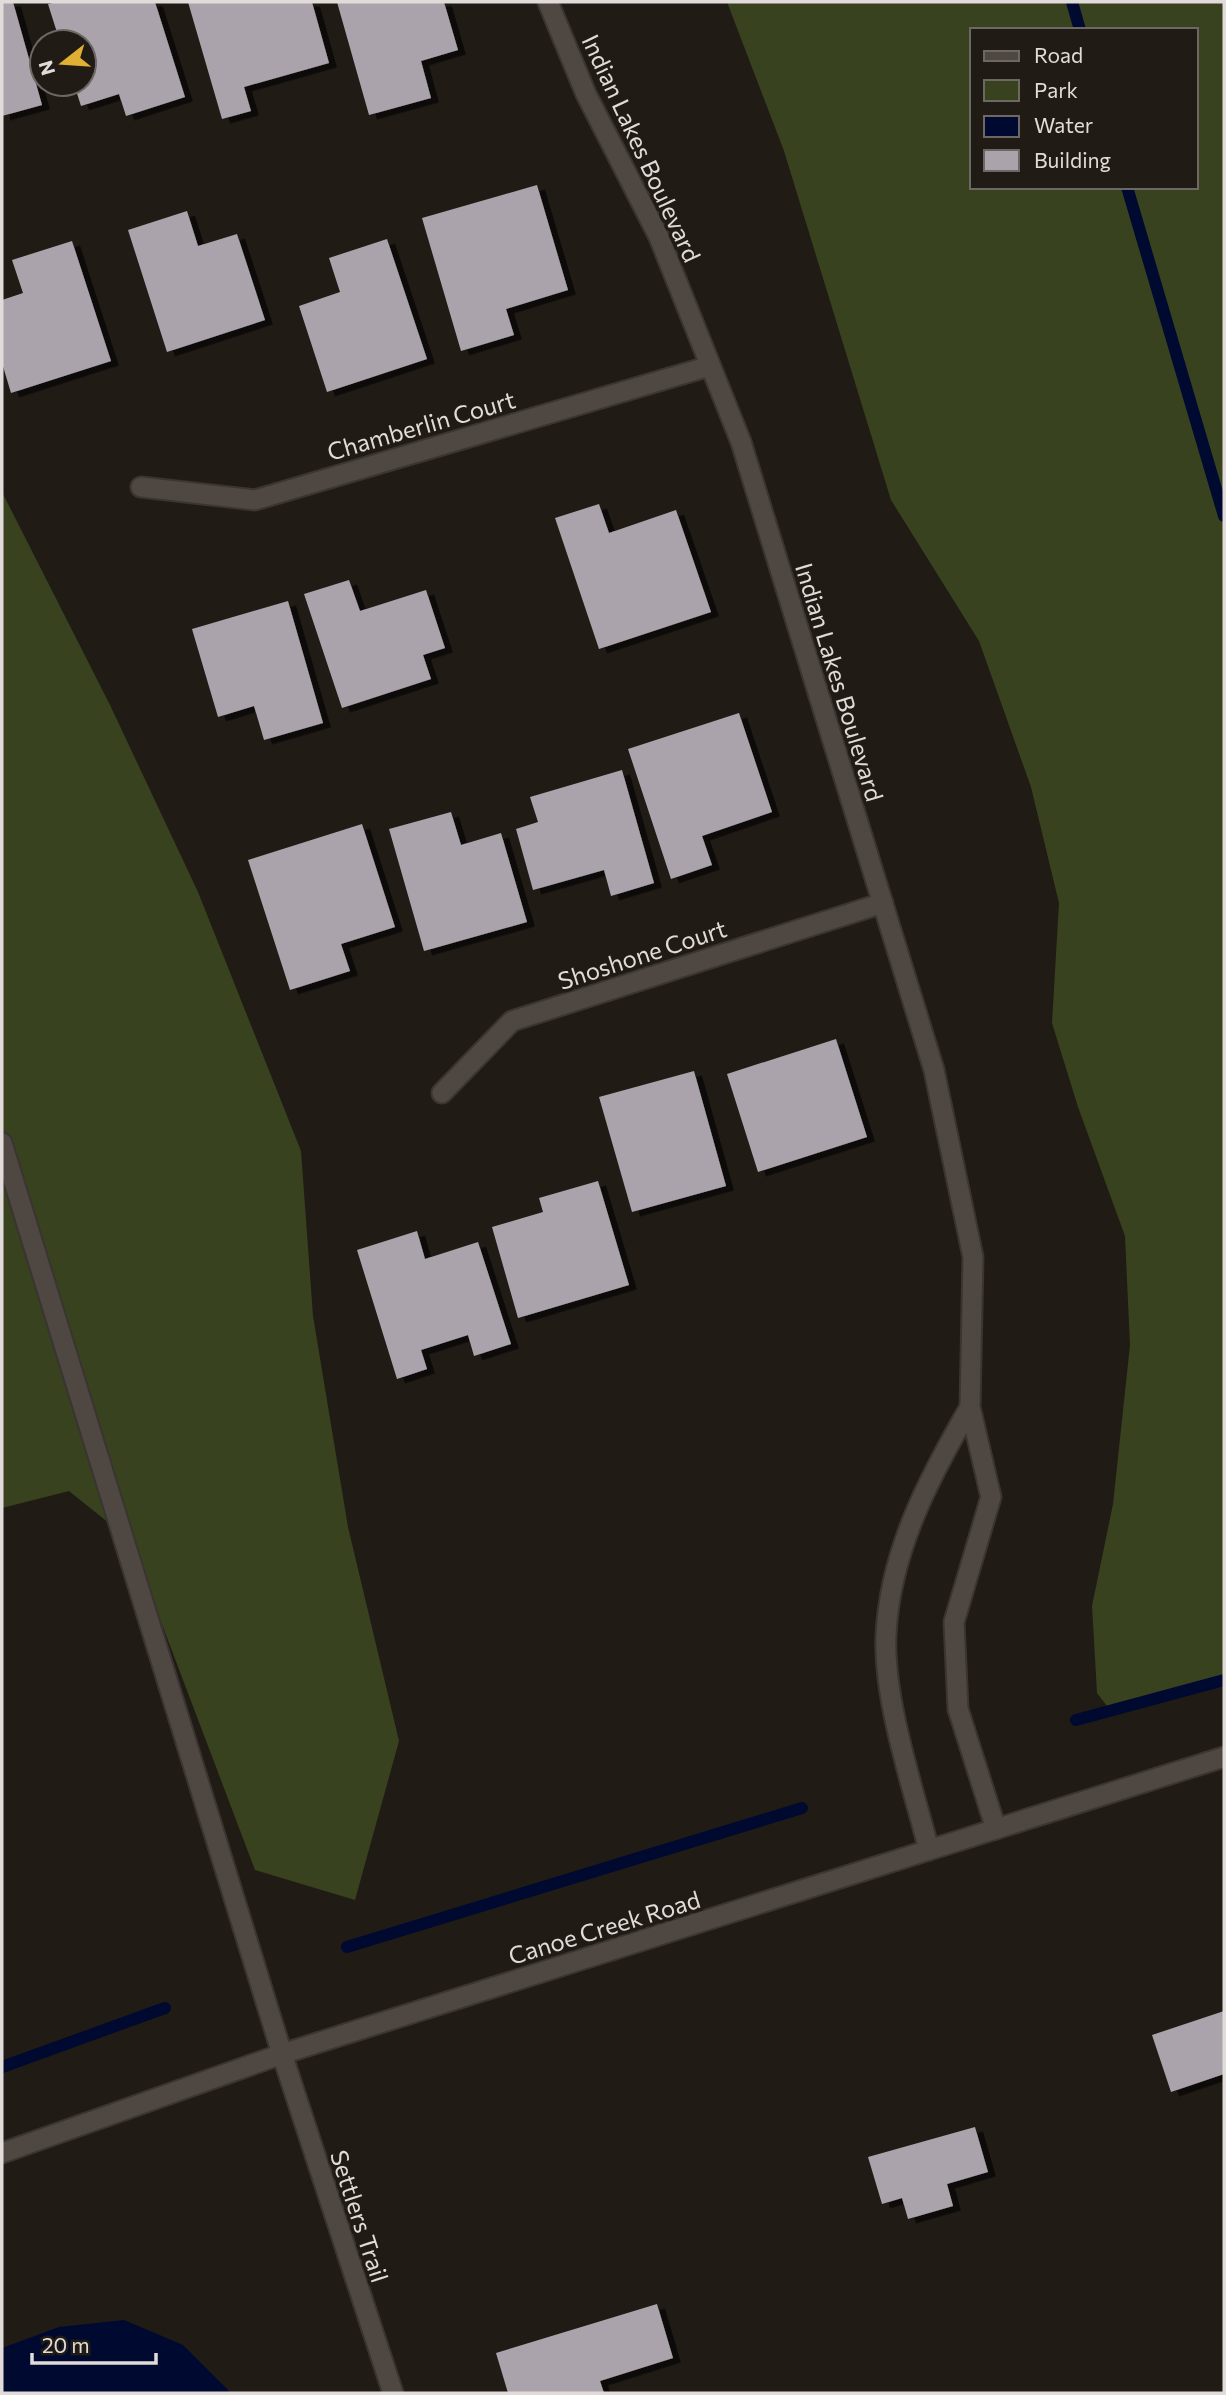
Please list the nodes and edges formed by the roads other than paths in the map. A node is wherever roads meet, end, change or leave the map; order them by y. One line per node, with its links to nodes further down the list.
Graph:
1 (548, 2): 2 (street, Indian Lakes Boulevard)
2 (710, 366): 3 (street, Chamberlin Court); 4 (street, Indian Lakes Boulevard)
3 (141, 487)
4 (883, 903): 5 (street, Shoshone Court); 7 (street, Indian Lakes Boulevard)
5 (442, 1093)
6 (2, 1143): 11 (street, Settlers Trail)
7 (970, 1407): 9 (street, Indian Lakes Boulevard); 10 (street, Indian Lakes Boulevard)
8 (1224, 1757): 9 (street, Canoe Creek Road)
9 (996, 1829): 10 (street, Canoe Creek Road)
10 (929, 1850): 11 (street, Canoe Creek Road)
11 (282, 2054): 12 (street, Canoe Creek Road); 13 (street, Settlers Trail)
12 (2, 2153)
13 (393, 2393)

